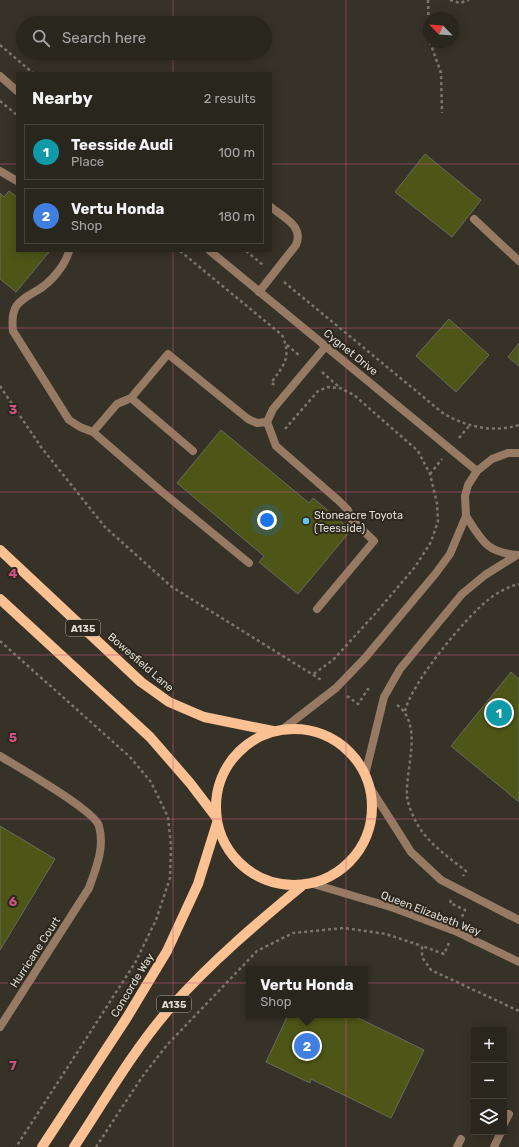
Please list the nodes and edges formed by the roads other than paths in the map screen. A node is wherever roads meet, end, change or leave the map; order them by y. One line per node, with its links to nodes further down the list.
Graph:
1 (0, 76): 2 (street)
2 (16, 89)
3 (0, 172): 4 (street)
4 (16, 180)
5 (272, 208): 10 (street)
6 (474, 219): 9 (street)
7 (68, 252): 14 (street)
8 (211, 252): 10 (street, Cygnet Drive)
9 (519, 261)
10 (259, 292): 11 (street, Cygnet Drive)
11 (326, 346): 13 (street); 17 (street, Cygnet Drive)
12 (131, 398): 13 (street); 14 (street); 15 (street)
13 (267, 422): 23 (street)
14 (93, 432): 21 (street)
15 (193, 451)
16 (519, 453): 17 (street)
17 (477, 471): 18 (street)
18 (466, 516): 20 (street); 24 (street)
19 (0, 550): 24 (main road, Bowesfield Lane / A135)
20 (518, 555): 26 (street)
21 (249, 563)
22 (0, 599): 28 (main road, A135)
23 (317, 609)
24 (278, 730): 26 (main road, A135); 28 (main road, A135)
25 (0, 756): 32 (street, Hurricane Court)
26 (366, 775): 27 (main road, A135)
27 (370, 786): 29 (main road, A135); 30 (street)
28 (216, 820): 29 (main road, A135); 37 (main road, Concorde Way / A135)
29 (306, 884): 31 (street, Queen Elizabeth Way); 38 (main road, A135)
30 (519, 920)
31 (519, 962)
32 (0, 1027)
33 (509, 1114): 34 (street)
34 (507, 1118)
35 (500, 1135): 40 (street)
36 (461, 1139): 39 (street)
37 (42, 1147)
38 (74, 1147)
39 (457, 1147)
40 (494, 1147)

